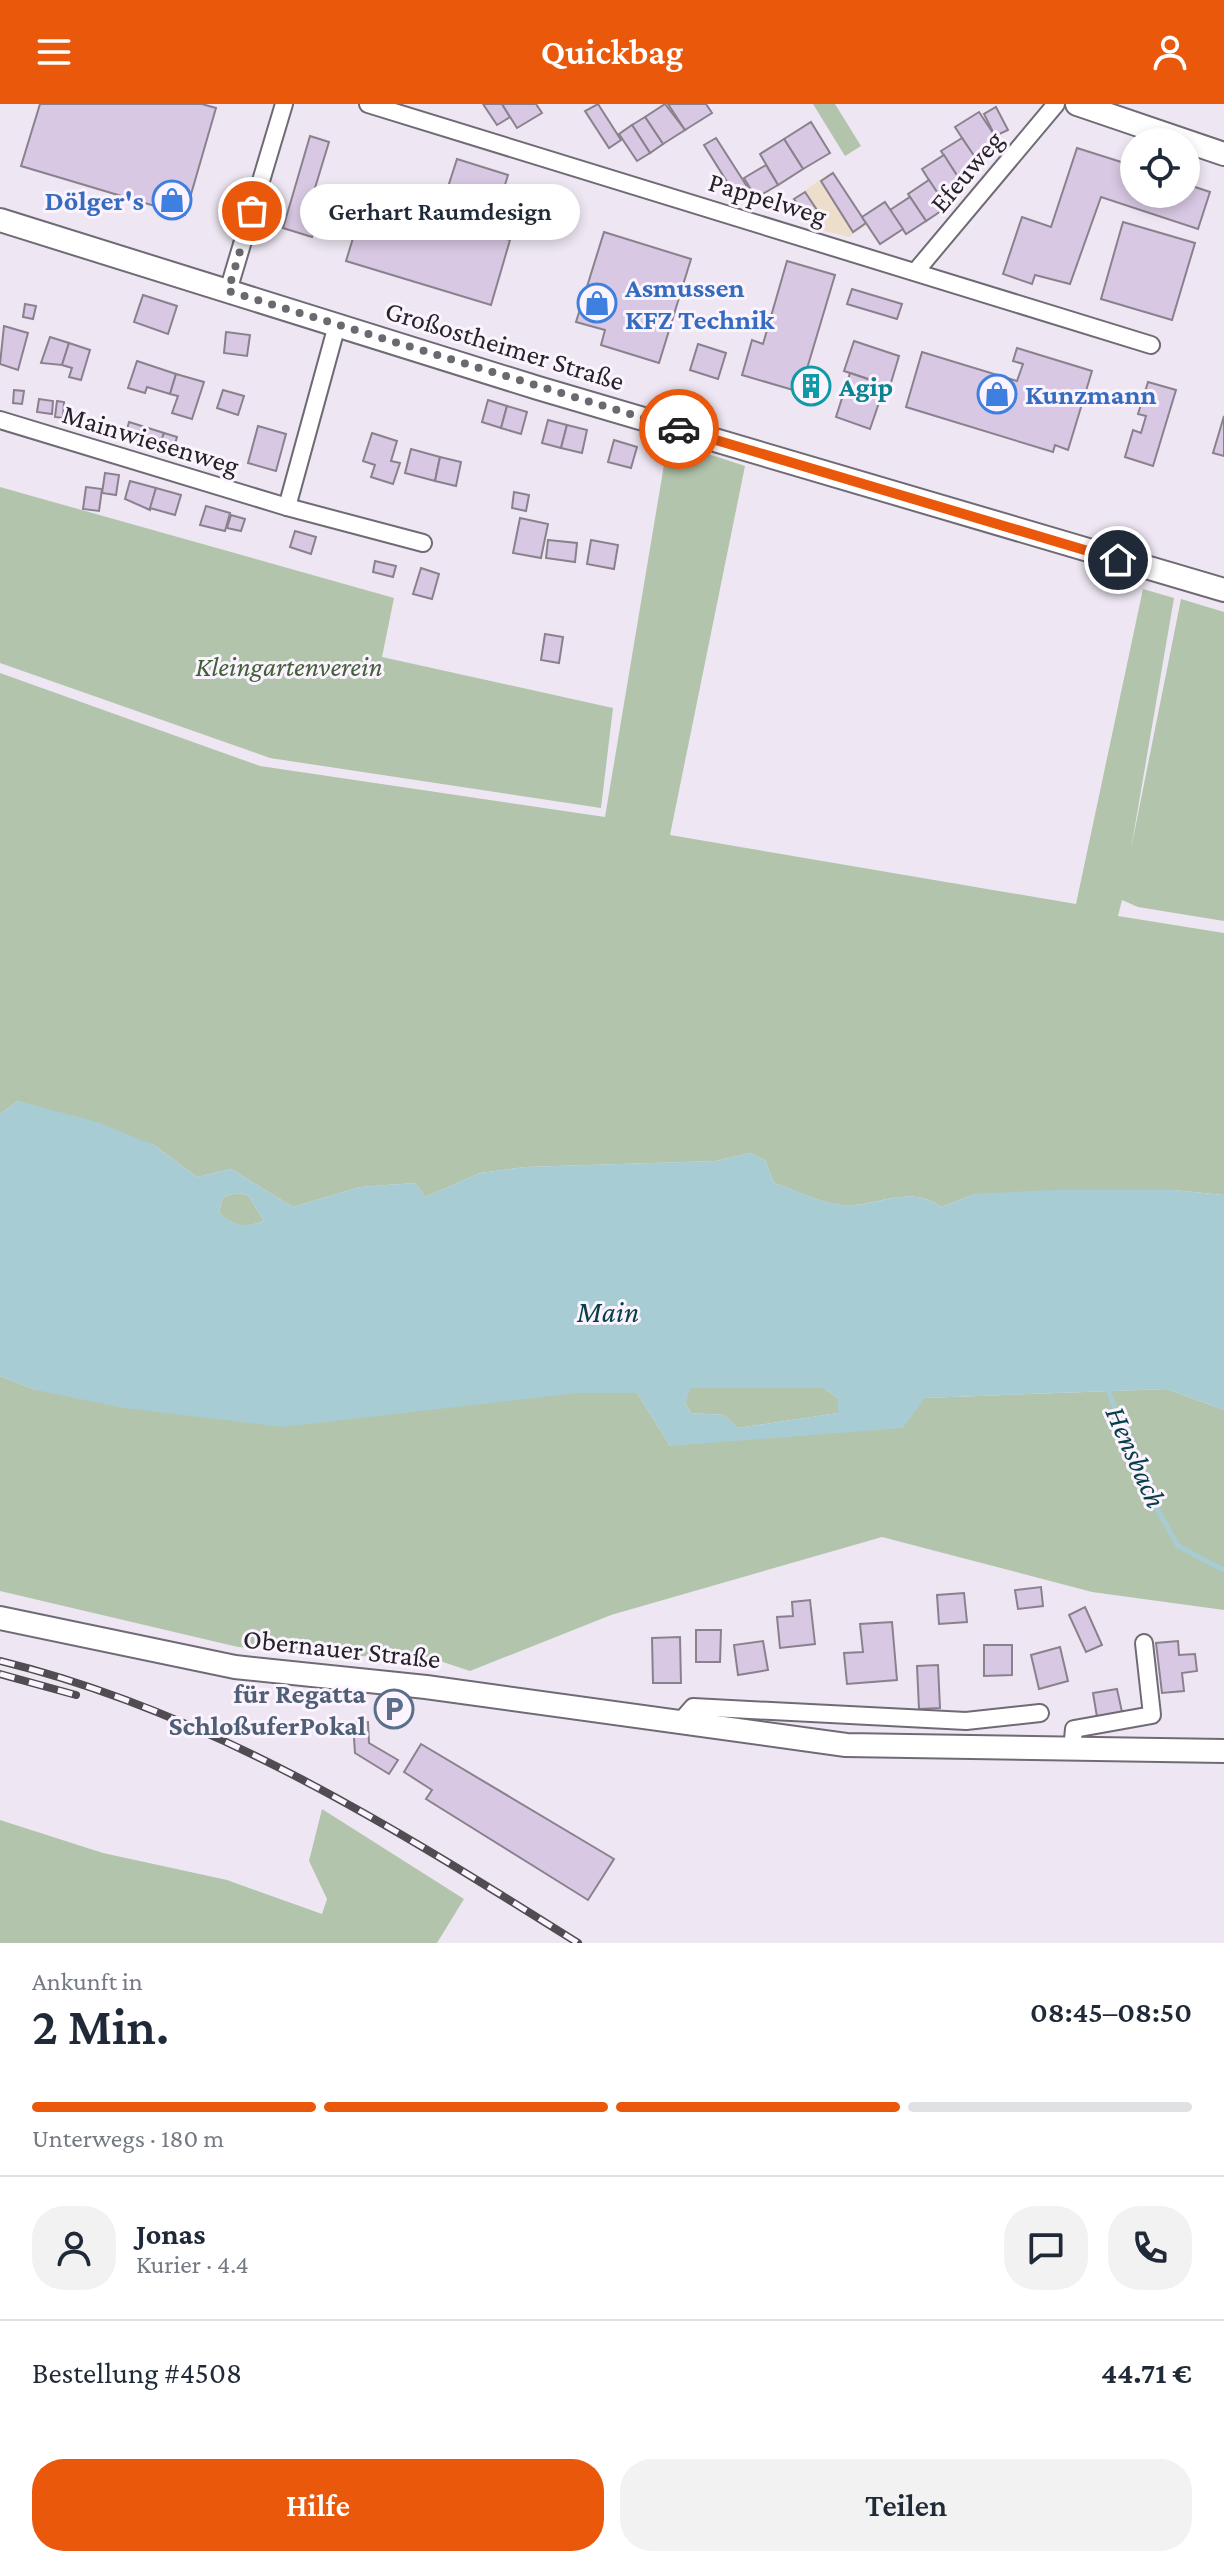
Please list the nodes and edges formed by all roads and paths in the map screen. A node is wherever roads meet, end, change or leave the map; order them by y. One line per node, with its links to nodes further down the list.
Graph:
1 (284, 104): 8 (street)
2 (368, 104): 7 (street, Pappelweg)
3 (1056, 104): 7 (street, Efeuweg)
4 (1077, 104): 5 (main road)
5 (1224, 154)
6 (0, 220): 8 (main road, Großostheimer Straße)
7 (916, 271): 10 (street, Pappelweg)
8 (228, 291): 9 (main road, Großostheimer Straße)
9 (337, 325): 12 (street); 14 (main road, Großostheimer Straße)
10 (1151, 345)
11 (0, 420): 12 (street, Mainwiesenweg)
12 (287, 507): 13 (street, Mainwiesenweg)
13 (423, 543)
14 (1224, 590)
15 (0, 1618): 18 (main road, Obernauer Straße)
16 (1144, 1643): 19 (street)
17 (1040, 1713): 18 (street)
18 (680, 1722): 19 (main road, Obernauer Straße)
19 (1072, 1750): 20 (main road, Obernauer Straße)
20 (1224, 1751)

